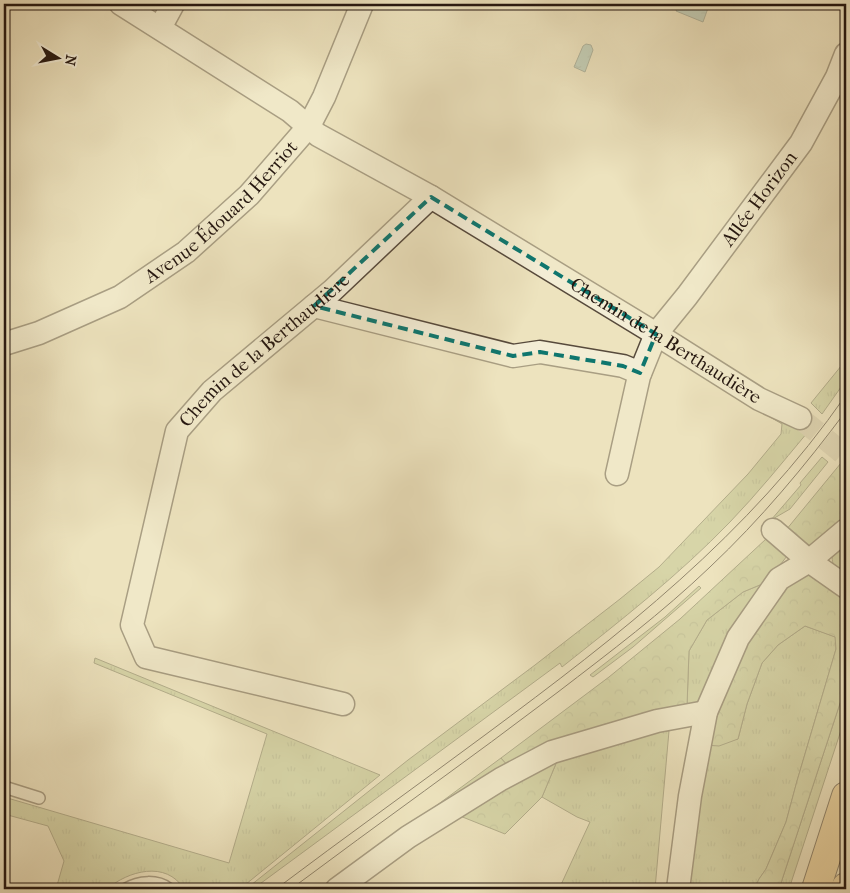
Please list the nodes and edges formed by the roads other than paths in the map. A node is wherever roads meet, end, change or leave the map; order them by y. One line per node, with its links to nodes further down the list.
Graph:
1 (173, 4): 4 (street)
2 (362, 4): 6 (street, Avenue Édouard Herriot)
3 (126, 5): 4 (street, Chemin de la Berthaudière)
4 (160, 28): 6 (street, Chemin de la Berthaudière)
5 (846, 54): 9 (street, Allée Horizon)
6 (309, 126): 7 (street, Chemin de la Berthaudière); 10 (street, Avenue Édouard Herriot)
7 (432, 197): 8 (street, Chemin de la Berthaudière); 9 (street, Chemin de la Berthaudière)
8 (314, 306): 11 (street); 18 (street, Chemin de la Berthaudière)
9 (656, 334): 11 (street, Allée Horizon); 12 (street, Chemin de la Berthaudière)
10 (4, 344)
11 (640, 373): 13 (street, Allée Horizon)
12 (800, 418)
13 (617, 474)
14 (773, 530): 16 (street)
15 (846, 530): 16 (street)
16 (809, 561): 17 (street); 19 (street)
17 (846, 587)
18 (343, 704)
19 (706, 712): 25 (street); 26 (street)
20 (4, 788): 22 (lane)
21 (846, 796): 27 (highway)
22 (39, 798)
23 (126, 889): 24 (lane)
24 (169, 889)
25 (337, 889)
26 (678, 889)
27 (816, 889)

